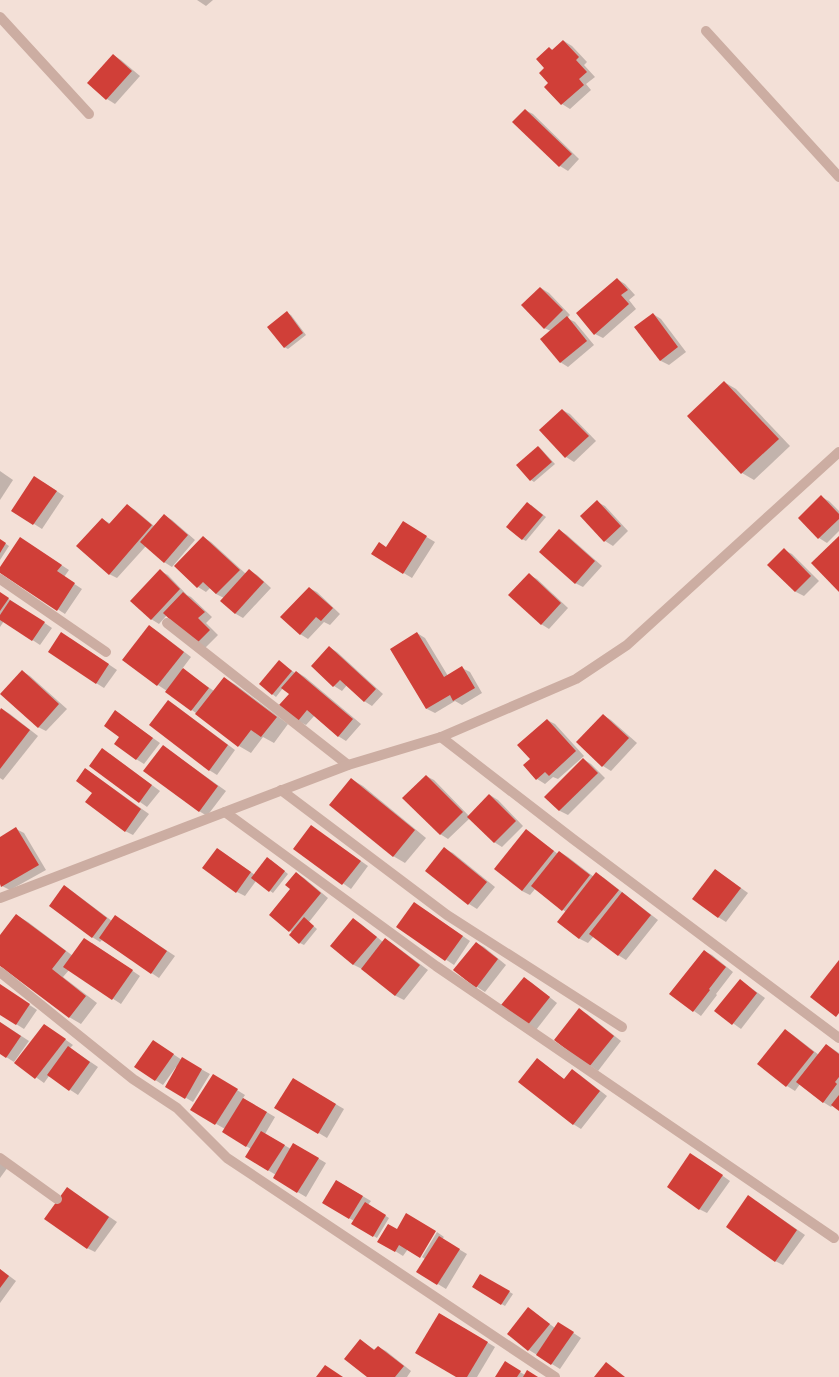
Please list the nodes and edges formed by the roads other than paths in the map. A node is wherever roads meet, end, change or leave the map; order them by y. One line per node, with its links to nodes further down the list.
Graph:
1 (0, 17): 3 (street)
2 (706, 31): 4 (street)
3 (89, 114)
4 (839, 177)
5 (839, 452): 9 (street)
6 (0, 579): 8 (street)
7 (167, 623): 10 (street)
8 (106, 652)
9 (441, 737): 10 (street); 16 (street)
10 (348, 765): 11 (street)
11 (281, 790): 12 (street); 15 (street)
12 (225, 812): 13 (street); 19 (street)
13 (0, 898)
14 (0, 972): 20 (street)
15 (622, 1027)
16 (839, 1038)
17 (0, 1158): 18 (street)
18 (57, 1199)
19 (834, 1238)
20 (555, 1377)

